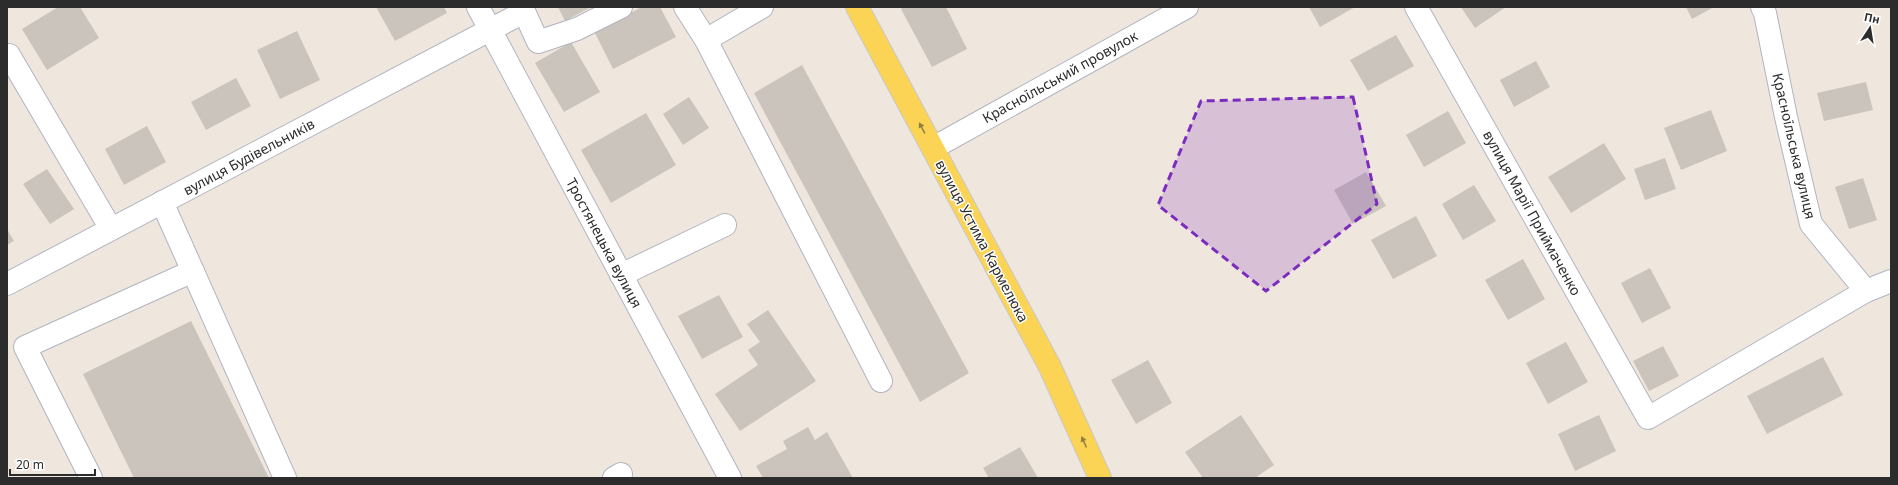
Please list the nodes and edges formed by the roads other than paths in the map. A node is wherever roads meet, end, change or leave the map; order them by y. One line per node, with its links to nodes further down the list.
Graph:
1 (478, 7): 10 (street, Тростянецька вулиця)
2 (621, 7): 9 (street)
3 (685, 7): 11 (street)
4 (762, 7): 11 (street)
5 (857, 7): 13 (main road, вулиця Устима Кармелюка, one-way to 5)
6 (1187, 7): 13 (street, Красноїльський провулок)
7 (1416, 7): 21 (street, вулиця Марії Приймаченко)
8 (1762, 7): 21 (street, Красноїльська вулиця)
9 (523, 10): 10 (street, вулиця Будівельників)
10 (491, 31): 14 (street, вулиця Будівельників); 18 (street, Тростянецька вулиця)
11 (706, 40): 22 (street)
12 (9, 55): 16 (street)
13 (933, 148): 26 (main road, вулиця Устима Кармелюка, one-way to 13)
14 (162, 202): 16 (street, вулиця Будівельників); 17 (street)
15 (725, 224): 18 (street)
16 (111, 229): 20 (street, вулиця Будівельників)
17 (193, 272): 23 (street); 24 (street)
18 (621, 275): 25 (street, Тростянецька вулиця)
19 (1891, 281): 21 (street)
20 (7, 284)
21 (1866, 291)
22 (881, 381)
23 (91, 478)
24 (285, 478)
25 (730, 478)
26 (1100, 478)

